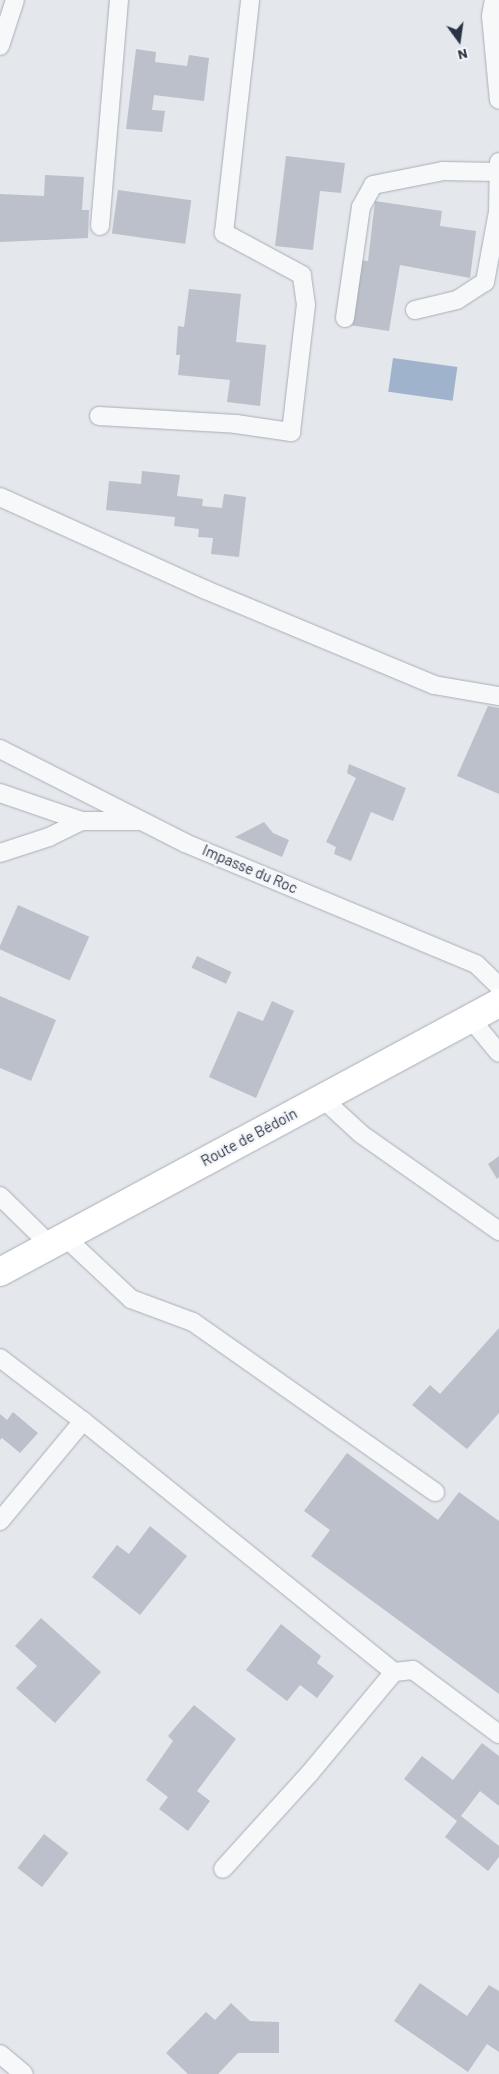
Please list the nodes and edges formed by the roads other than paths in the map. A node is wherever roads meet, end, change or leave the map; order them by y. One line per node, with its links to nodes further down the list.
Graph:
1 (15, 0): 5 (lane)
2 (119, 0): 8 (lane)
3 (250, 0): 11 (lane)
4 (494, 0): 6 (lane)
5 (0, 46)
6 (499, 100)
7 (498, 167): 9 (lane); 10 (lane)
8 (100, 226)
9 (415, 310)
10 (345, 318)
11 (99, 416)
12 (0, 497): 13 (lane)
13 (499, 696)
14 (0, 749): 17 (lane, Impasse du Roc)
15 (0, 793): 16 (lane)
16 (82, 820): 17 (lane); 18 (lane)
17 (142, 820): 19 (lane, Impasse du Roc)
18 (0, 853)
19 (499, 986)
20 (499, 1003): 21 (main road, Route de Bédoin)
21 (470, 1018): 22 (lane); 23 (main road, Route de Bédoin)
22 (499, 1053)
23 (322, 1098): 25 (lane); 26 (main road, Route de Bédoin)
24 (0, 1196): 26 (lane)
25 (499, 1232)
26 (57, 1241): 27 (main road, Route de Bédoin); 30 (lane)
27 (0, 1272)
28 (0, 1358): 29 (lane)
29 (83, 1421): 31 (lane); 32 (lane)
30 (435, 1492)
31 (0, 1520)
32 (394, 1672): 33 (lane); 34 (lane)
33 (499, 1734)
34 (222, 1869)
35 (0, 2054): 36 (lane)
36 (24, 2074)

